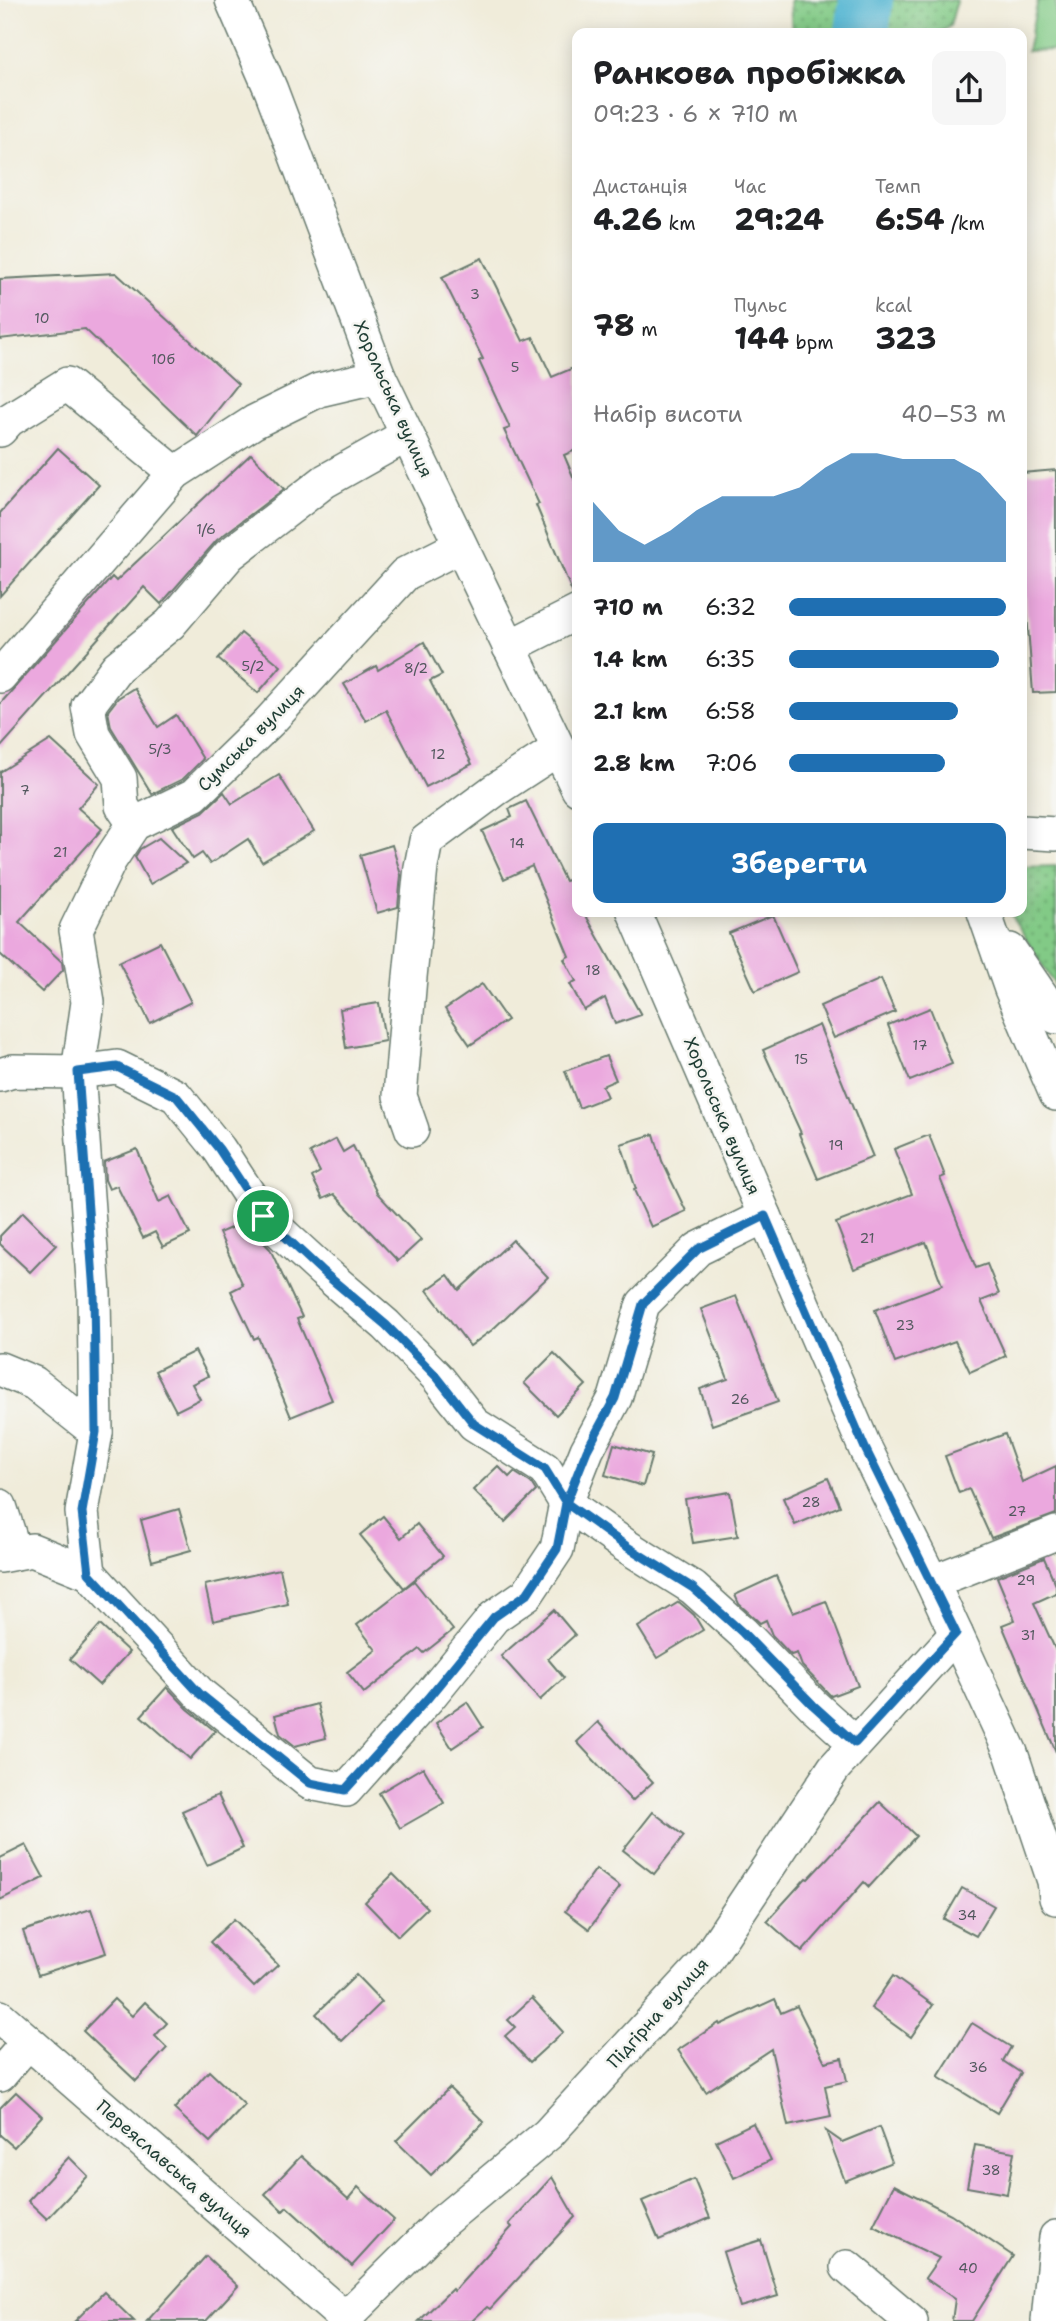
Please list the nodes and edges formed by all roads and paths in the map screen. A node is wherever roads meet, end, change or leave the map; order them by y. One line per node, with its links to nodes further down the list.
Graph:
1 (232, 0): 2 (street, Хорольська вулиця)
2 (379, 376): 4 (street, Хорольська вулиця); 5 (street)
3 (3, 420): 5 (street)
4 (407, 435): 6 (street, Хорольська вулиця); 12 (street)
5 (175, 473): 9 (street)
6 (460, 546): 8 (street, Хорольська вулиця); 12 (street, Сумська вулиця)
7 (572, 615): 8 (street)
8 (509, 647): 10 (street, Хорольська вулиця)
9 (0, 676)
10 (558, 749): 11 (street, Хорольська вулиця); 22 (street)
11 (572, 777)
12 (134, 824): 19 (street)
13 (1027, 832): 14 (street)
14 (1056, 834)
15 (636, 917): 23 (street, Хорольська вулиця)
16 (986, 917): 21 (street)
17 (987, 917): 18 (street)
18 (1056, 1017)
19 (78, 1072): 20 (street); 25 (street); 26 (street)
20 (0, 1075)
21 (1056, 1094)
22 (412, 1130)
23 (765, 1216): 26 (street); 31 (street, Хорольська вулиця)
24 (0, 1369): 25 (street)
25 (96, 1432): 30 (street)
26 (566, 1503): 30 (street); 33 (street)
27 (0, 1506): 29 (street)
28 (1056, 1533): 31 (street)
29 (8, 1554): 30 (street)
30 (89, 1573)
31 (932, 1582): 32 (street, Хорольська вулиця)
32 (956, 1633): 33 (street, Підгірна вулиця); 34 (street, Хорольська вулиця)
33 (855, 1743): 40 (street, Підгірна вулиця)
34 (1056, 1898)
35 (0, 2018): 36 (street, Переяславська вулиця)
36 (28, 2042): 37 (street); 40 (street, Переяславська вулиця)
37 (0, 2075)
38 (1056, 2237): 42 (street)
39 (847, 2267): 41 (street)
40 (345, 2320)
41 (911, 2321)
42 (1048, 2321)

